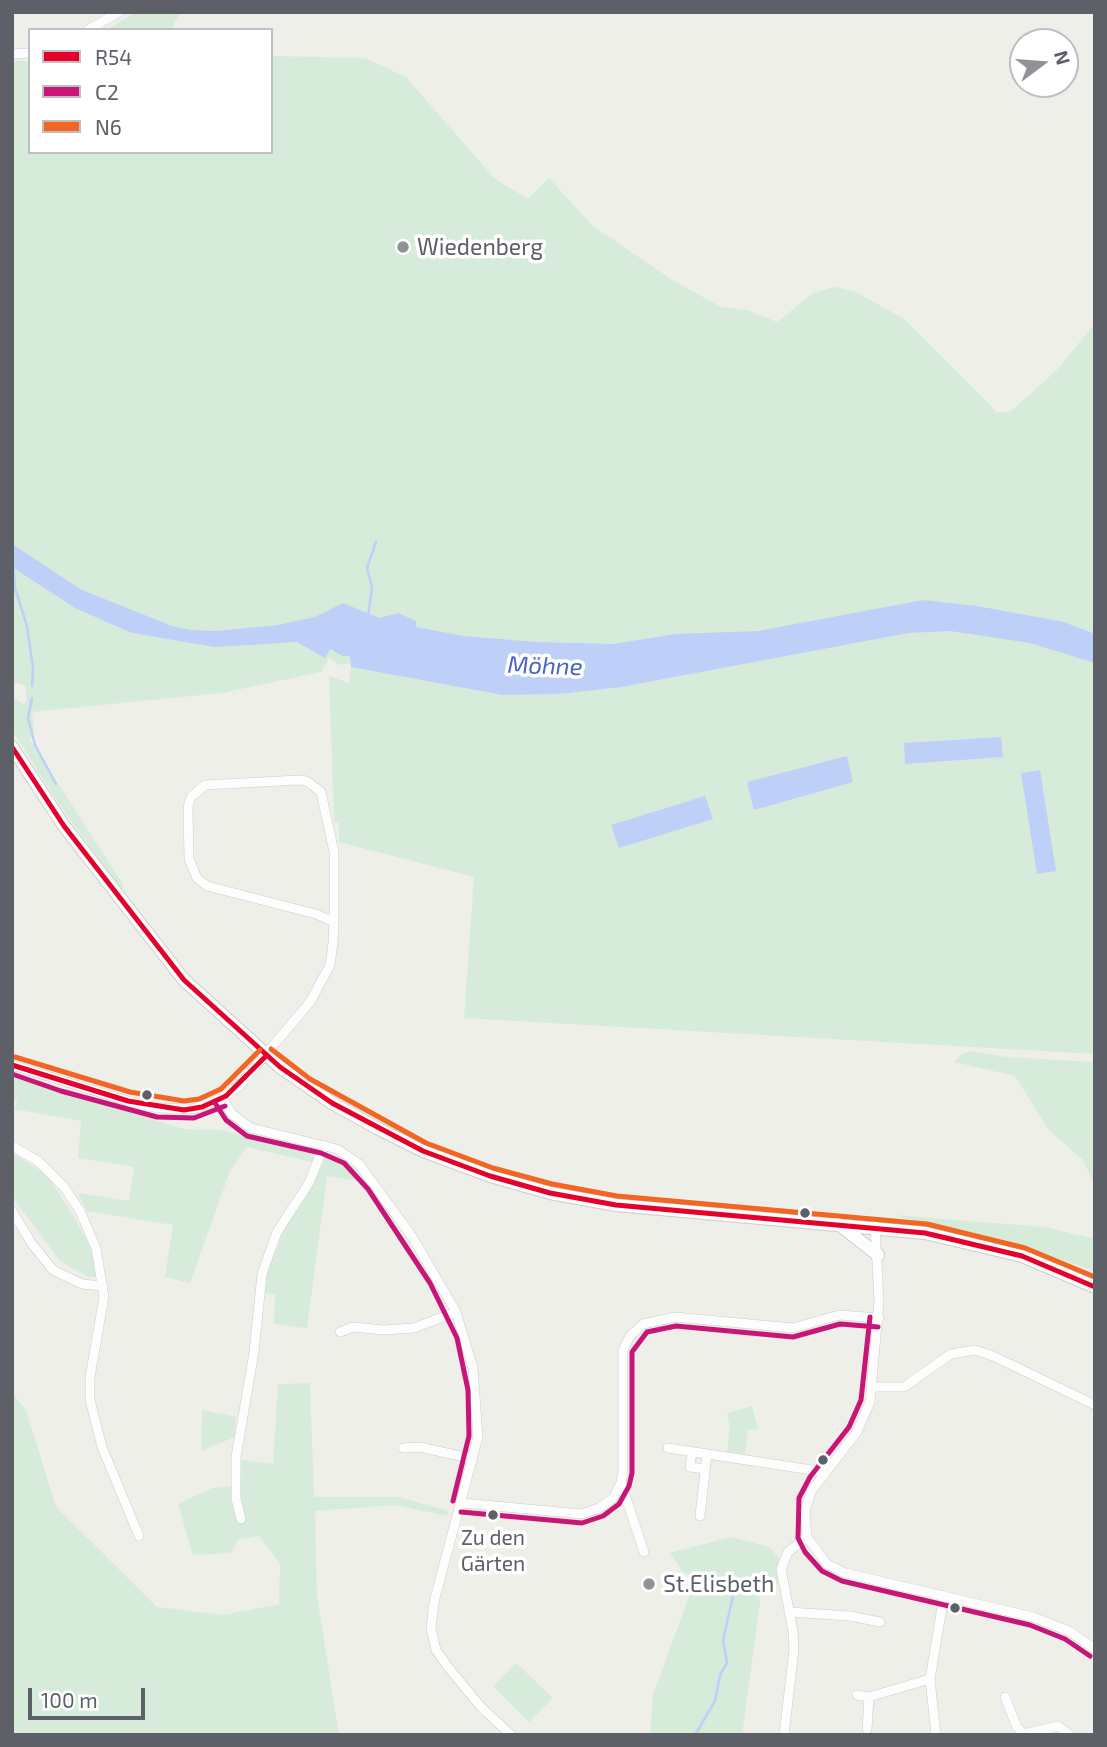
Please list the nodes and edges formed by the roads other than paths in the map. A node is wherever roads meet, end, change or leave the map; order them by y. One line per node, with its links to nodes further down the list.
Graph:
1 (119, 12): 2 (street)
2 (91, 28)
3 (12, 747): 5 (main road)
4 (334, 922): 4 (street); 5 (street)
5 (267, 1056): 7 (street); 11 (main road)
6 (12, 1065): 7 (street)
7 (222, 1098): 8 (street)
8 (324, 1145): 16 (street); 31 (street)
9 (12, 1146): 14 (street)
10 (12, 1211): 14 (street)
11 (837, 1223): 12 (main road); 13 (main road)
12 (874, 1226): 13 (street); 15 (main road)
13 (878, 1255): 17 (street)
14 (103, 1286): 32 (street)
15 (1095, 1287)
16 (456, 1312): 18 (street); 25 (street)
17 (879, 1318): 19 (street); 28 (street)
18 (340, 1332)
19 (873, 1387): 20 (street); 27 (street)
20 (1095, 1405)
21 (403, 1448): 25 (street)
22 (668, 1448): 23 (street)
23 (692, 1452): 24 (street); 26 (street)
24 (707, 1454): 26 (street); 27 (street)
25 (473, 1459): 29 (street)
26 (705, 1469): 30 (street)
27 (824, 1472): 33 (street)
28 (621, 1483): 29 (street); 34 (street)
29 (462, 1503): 44 (street)
30 (700, 1516)
31 (241, 1519)
32 (139, 1536)
33 (807, 1537): 35 (street); 36 (street)
34 (644, 1552)
35 (944, 1595): 38 (street); 39 (street)
36 (789, 1612): 37 (street); 45 (street)
37 (880, 1622)
38 (1095, 1649)
39 (930, 1679): 41 (street); 46 (street)
40 (857, 1695): 41 (street)
41 (869, 1697): 43 (street)
42 (1005, 1697): 47 (street)
43 (867, 1729)
44 (511, 1735)
45 (784, 1735)
46 (936, 1735)
47 (1070, 1735)

